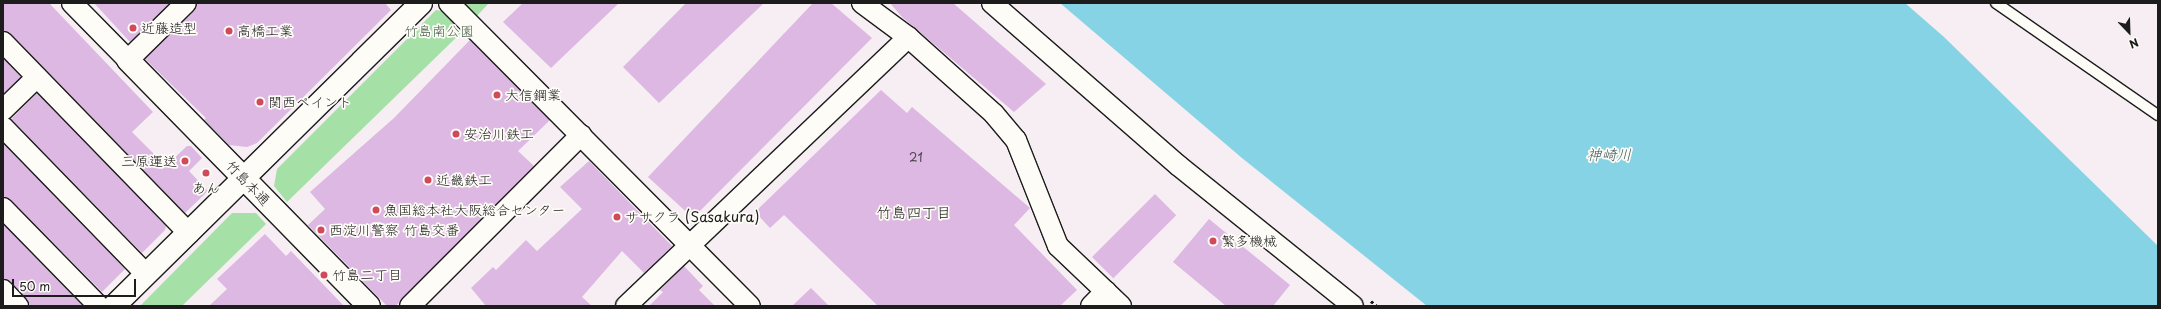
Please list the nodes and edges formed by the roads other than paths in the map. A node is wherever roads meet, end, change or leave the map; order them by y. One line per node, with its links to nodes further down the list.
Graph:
1 (72, 3): 10 (street)
2 (186, 3): 10 (street)
3 (421, 3): 16 (street)
4 (449, 3): 15 (street)
5 (862, 3): 8 (street)
6 (992, 3): 32 (street)
7 (1996, 3): 13 (lane)
8 (908, 37): 19 (street); 22 (street)
9 (3, 42): 11 (street)
10 (128, 60): 16 (street, 竹島本通)
11 (37, 77): 12 (street); 18 (street)
12 (3, 110)
13 (2158, 115)
14 (3, 127): 20 (street)
15 (581, 135): 19 (street); 27 (street)
16 (244, 179): 18 (street); 26 (street, 竹島本通)
17 (3, 208): 24 (street)
18 (189, 233): 20 (street)
19 (689, 245): 28 (street); 29 (street)
20 (146, 274): 25 (street)
21 (3, 290): 23 (street)
22 (1106, 291): 30 (street); 31 (street)
23 (18, 306)
24 (99, 306)
25 (114, 306)
26 (369, 306)
27 (410, 306)
28 (626, 306)
29 (750, 306)
30 (1091, 306)
31 (1121, 306)
32 (1353, 306)

